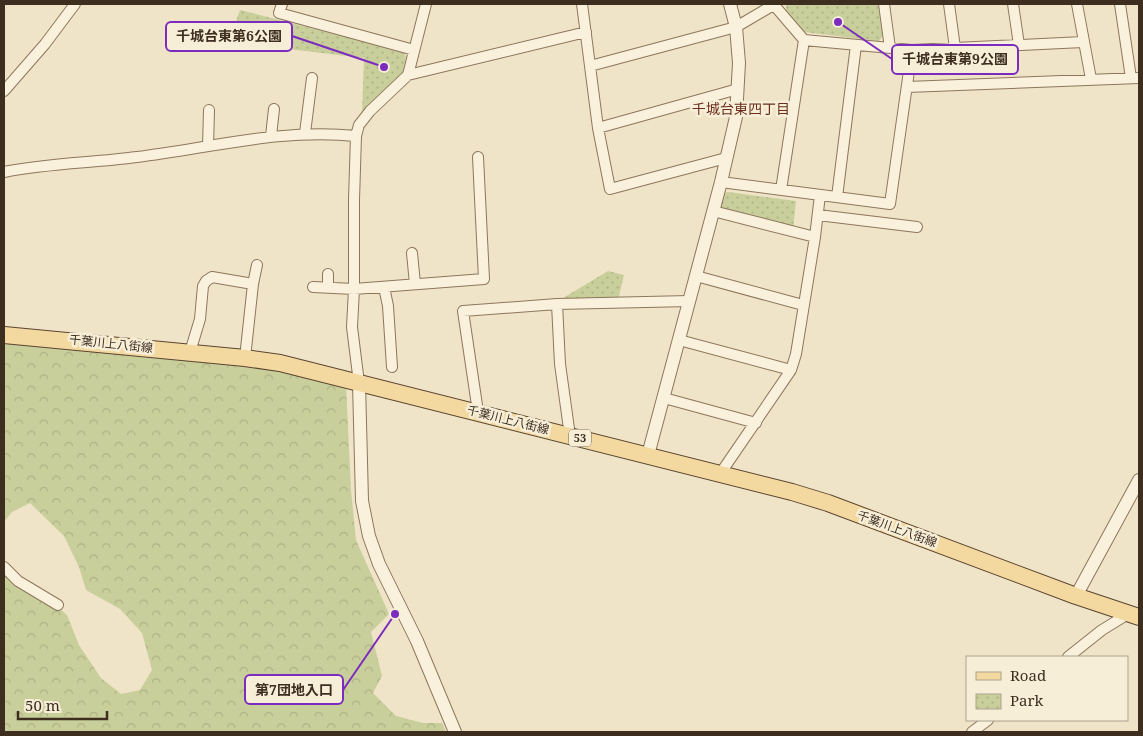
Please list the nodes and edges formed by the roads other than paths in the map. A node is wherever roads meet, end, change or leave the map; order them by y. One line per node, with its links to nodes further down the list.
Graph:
1 (75, 4): 29 (street)
2 (282, 4): 20 (street)
3 (426, 4): 20 (street)
4 (582, 4): 13 (street)
5 (730, 4): 12 (street)
6 (884, 4): 18 (street)
7 (949, 4): 19 (street)
8 (1013, 4): 17 (street)
9 (1077, 4): 15 (street)
10 (1120, 4): 25 (street)
11 (775, 5): 12 (street); 14 (street)
12 (736, 27): 22 (street); 28 (street)
13 (586, 32): 22 (street); 23 (street)
14 (804, 40): 16 (street); 41 (street)
15 (1083, 42): 17 (street); 26 (street)
16 (856, 45): 18 (street); 43 (street)
17 (1019, 45): 19 (street)
18 (890, 48): 21 (street)
19 (956, 48): 21 (street)
20 (414, 50): 23 (street)
21 (912, 50): 27 (street)
22 (590, 66): 32 (street)
23 (408, 75): 35 (street)
24 (312, 78): 33 (street)
25 (1135, 78): 26 (street)
26 (1091, 79): 27 (street)
27 (907, 87): 43 (street)
28 (738, 89): 32 (street); 38 (street)
29 (4, 91)
30 (274, 109): 34 (street)
31 (209, 110): 36 (street)
32 (598, 128): 38 (street)
33 (305, 133): 34 (street); 35 (street)
34 (270, 136): 36 (street)
35 (356, 136): 57 (street)
36 (208, 146): 39 (street)
37 (478, 157): 53 (street)
38 (726, 158): 40 (street)
39 (4, 172)
40 (721, 182): 41 (street); 44 (street)
41 (781, 190): 42 (street)
42 (820, 195): 43 (street); 45 (street)
43 (837, 197)
44 (713, 211): 47 (street); 51 (street)
45 (818, 215): 46 (street); 47 (street)
46 (917, 227)
47 (815, 237): 60 (street)
48 (412, 253): 53 (street)
49 (257, 265): 52 (street)
50 (328, 274): 56 (street)
51 (696, 276): 58 (street); 60 (street)
52 (253, 284): 63 (street); 64 (street)
53 (414, 284): 54 (street)
54 (384, 286): 57 (street); 65 (street)
55 (313, 287): 56 (street)
56 (328, 287): 57 (street)
57 (354, 289): 67 (street)
58 (690, 301): 59 (street); 62 (street)
59 (557, 304): 69 (street); 71 (street)
60 (803, 305): 66 (street)
61 (4, 335): 63 (main road, 千葉川上八街線 / 53)
62 (679, 340): 66 (street); 68 (street)
63 (190, 352): 64 (main road, 千葉川上八街線 / 53)
64 (245, 358): 67 (main road, 千葉川上八街線 / 53)
65 (392, 367)
66 (791, 370): 70 (street)
67 (359, 383): 69 (main road, 千葉川上八街線 / 53); 81 (street)
68 (664, 398): 70 (street); 72 (street)
69 (478, 412): 71 (main road, 千葉川上八街線 / 53)
70 (756, 423): 73 (street)
71 (570, 436): 72 (main road, 千葉川上八街線 / 53)
72 (648, 455): 73 (main road, 千葉川上八街線 / 53)
73 (720, 474): 76 (main road, 千葉川上八街線 / 53)
74 (1139, 480): 76 (street)
75 (4, 567): 77 (street)
76 (1076, 596): 78 (main road, 千葉川上八街線 / 53)
77 (58, 605)
78 (1134, 616): 79 (street)
79 (1069, 656)
80 (987, 721): 82 (street)
81 (456, 732)
82 (972, 732)

